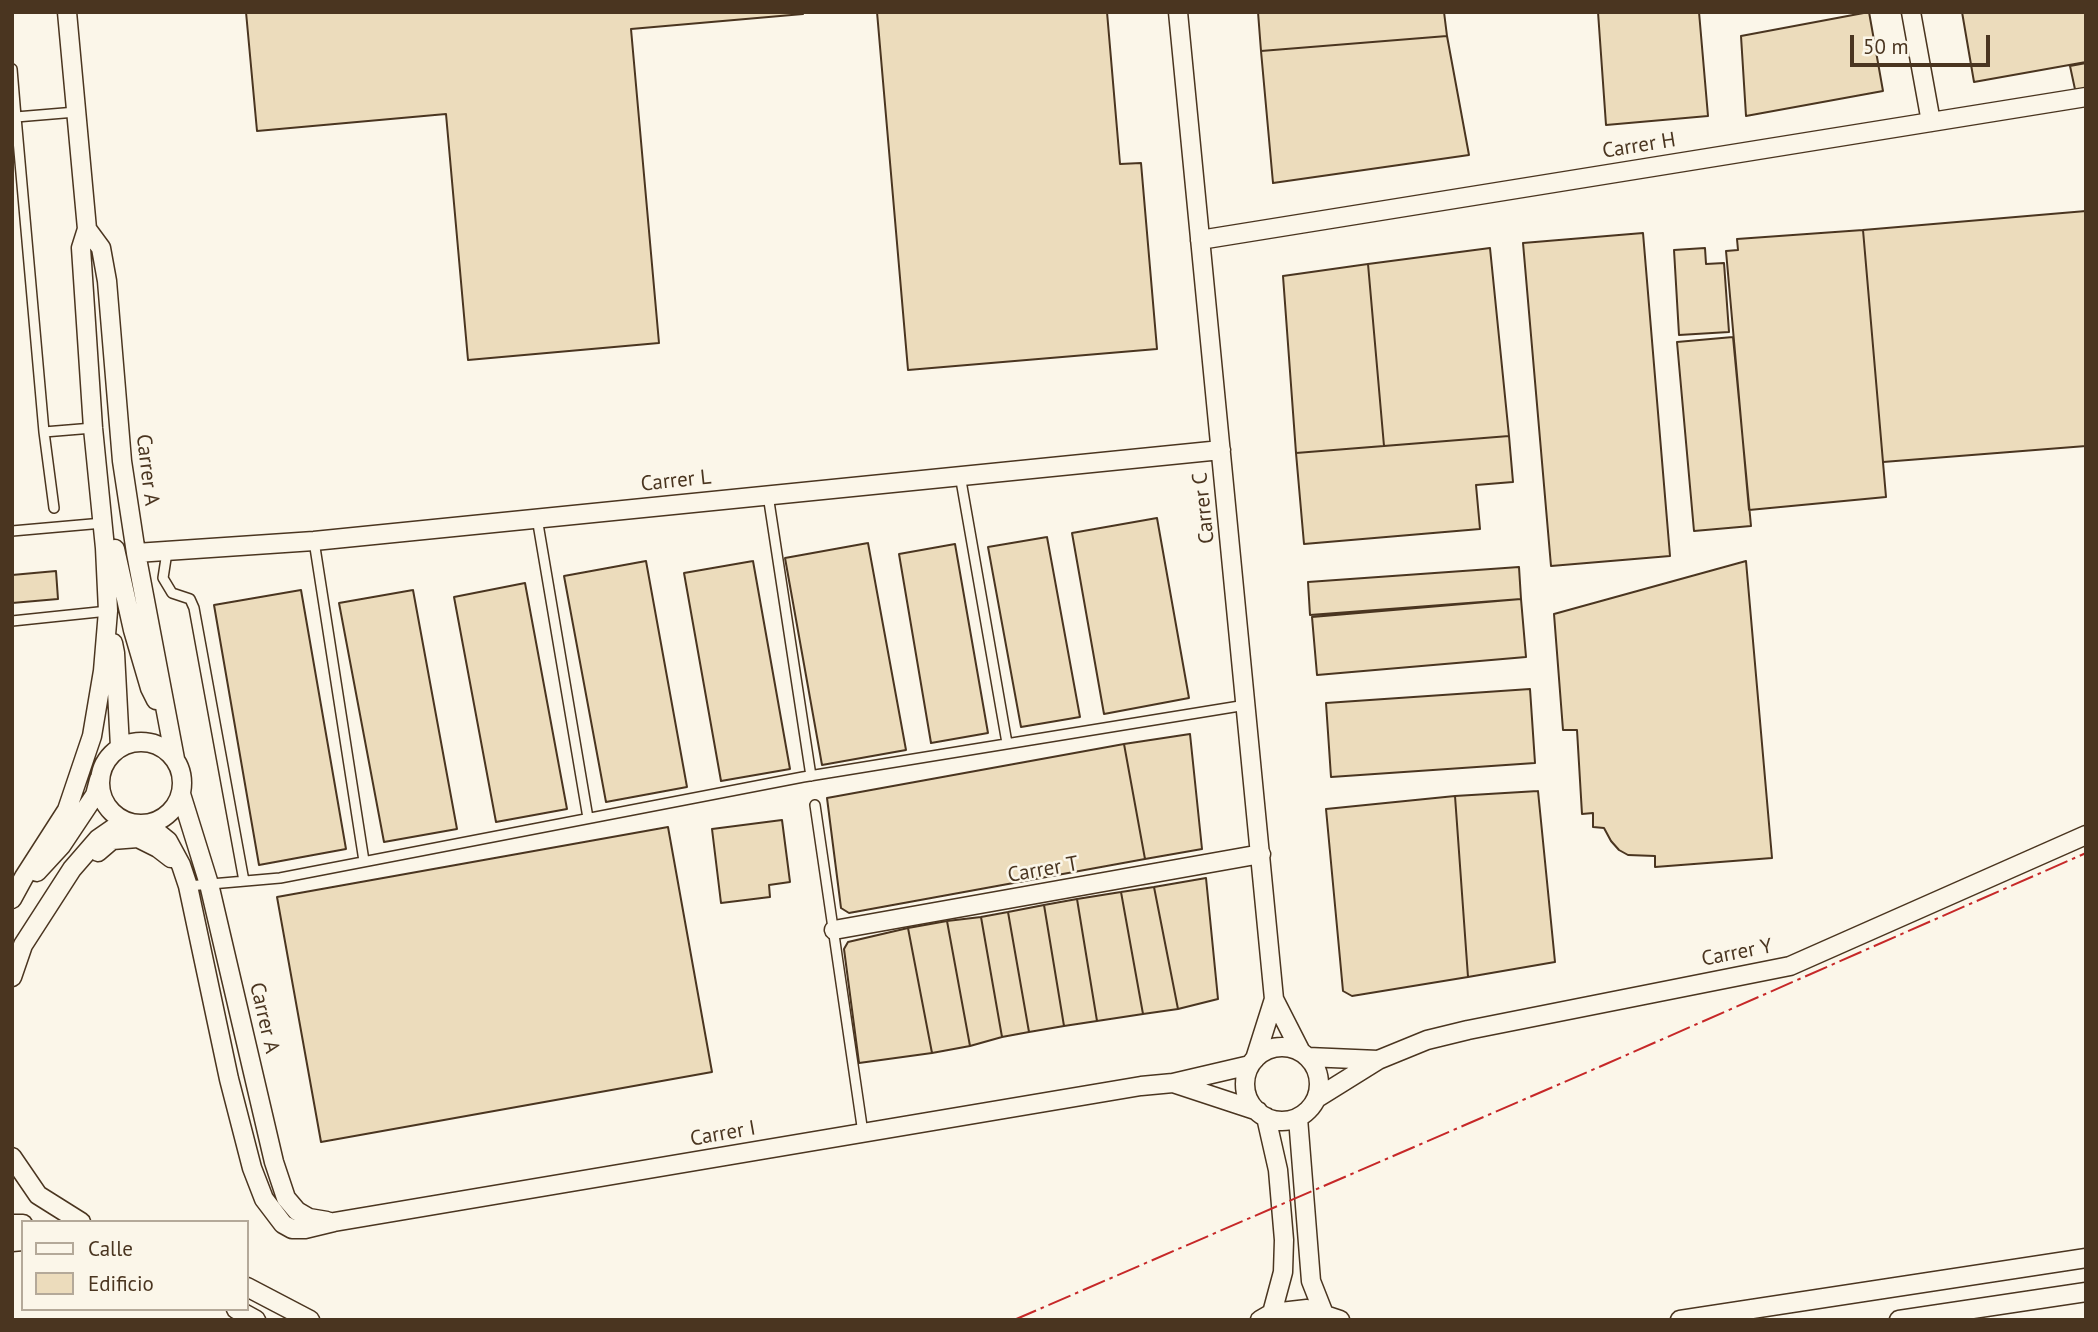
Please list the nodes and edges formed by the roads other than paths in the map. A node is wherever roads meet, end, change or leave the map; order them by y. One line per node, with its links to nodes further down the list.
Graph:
1 (67, 12): 6 (street, Carrer A)
2 (1178, 12): 10 (street, Carrer C)
3 (1910, 12): 8 (street)
4 (12, 68): 7 (lane)
5 (2086, 97): 8 (street, Carrer H)
6 (76, 112): 7 (lane); 9 (street, Carrer A)
7 (16, 117): 12 (lane)
8 (1931, 122): 10 (street, Carrer H)
9 (88, 229): 11 (street, Carrer A); 22 (street, Carrer A)
10 (1200, 240): 13 (street, Carrer C)
11 (93, 428): 12 (lane); 18 (street, Carrer A)
12 (44, 432): 16 (lane)
13 (1221, 450): 14 (street, Carrer L); 25 (street, Carrer C)
14 (960, 475): 15 (street, Carrer L); 27 (lane)
15 (768, 495): 17 (street, Carrer L); 30 (lane)
16 (54, 508)
17 (537, 518): 20 (street, Carrer L); 34 (lane)
18 (103, 523): 19 (lane); 23 (street, Carrer A); 26 (street, Carrer A)
19 (12, 531)
20 (314, 541): 21 (street, Carrer L); 39 (lane)
21 (167, 552): 22 (street, Carrer L); 42 (lane)
22 (136, 553): 26 (street, Carrer A)
23 (108, 615): 24 (lane); 28 (street); 45 (street)
24 (12, 621)
25 (1246, 705): 27 (lane); 38 (street, Carrer C)
26 (166, 719): 29 (street, Carrer A)
27 (1007, 743): 30 (lane)
28 (120, 747): 29 (street); 31 (street)
29 (175, 759): 32 (street)
30 (811, 776): 34 (lane)
31 (100, 777): 35 (street); 46 (street)
32 (181, 794): 36 (street); 43 (street, Carrer A)
33 (815, 805): 47 (lane)
34 (588, 818): 39 (lane)
35 (124, 821): 36 (street); 41 (street)
36 (147, 824): 40 (street)
37 (2086, 835): 51 (street, Carrer Y)
38 (1261, 854): 47 (street, Carrer T); 49 (street, Carrer C)
39 (364, 862): 42 (lane)
40 (181, 865): 41 (street); 44 (street)
41 (72, 869): 48 (street)
42 (244, 881): 43 (lane)
43 (209, 884): 44 (lane); 60 (street, Carrer A)
44 (188, 886): 60 (street, Carrer I)
45 (12, 899)
46 (12, 907)
47 (834, 930): 57 (lane)
48 (12, 977)
49 (1275, 999): 50 (street, Carrer C); 52 (street, Carrer C)
50 (1305, 1055): 51 (street, Carrer Y); 52 (street); 54 (street)
51 (1378, 1060): 54 (street, Carrer Y)
52 (1253, 1062): 53 (street, Carrer I); 55 (street)
53 (1173, 1083): 55 (street, Carrer I); 57 (street, Carrer I)
54 (1317, 1098): 56 (street)
55 (1262, 1114): 56 (street); 65 (street)
56 (1298, 1118): 66 (street)
57 (863, 1133): 60 (street, Carrer I)
58 (12, 1157): 59 (street)
59 (78, 1220)
60 (334, 1222)
61 (2086, 1258): 69 (street)
62 (248, 1288): 68 (street)
63 (2086, 1292): 70 (street)
64 (240, 1311): 67 (street)
65 (1266, 1316): 66 (street)
66 (1332, 1317)
67 (256, 1320)
68 (310, 1320)
69 (1680, 1320)
70 (1899, 1320)

